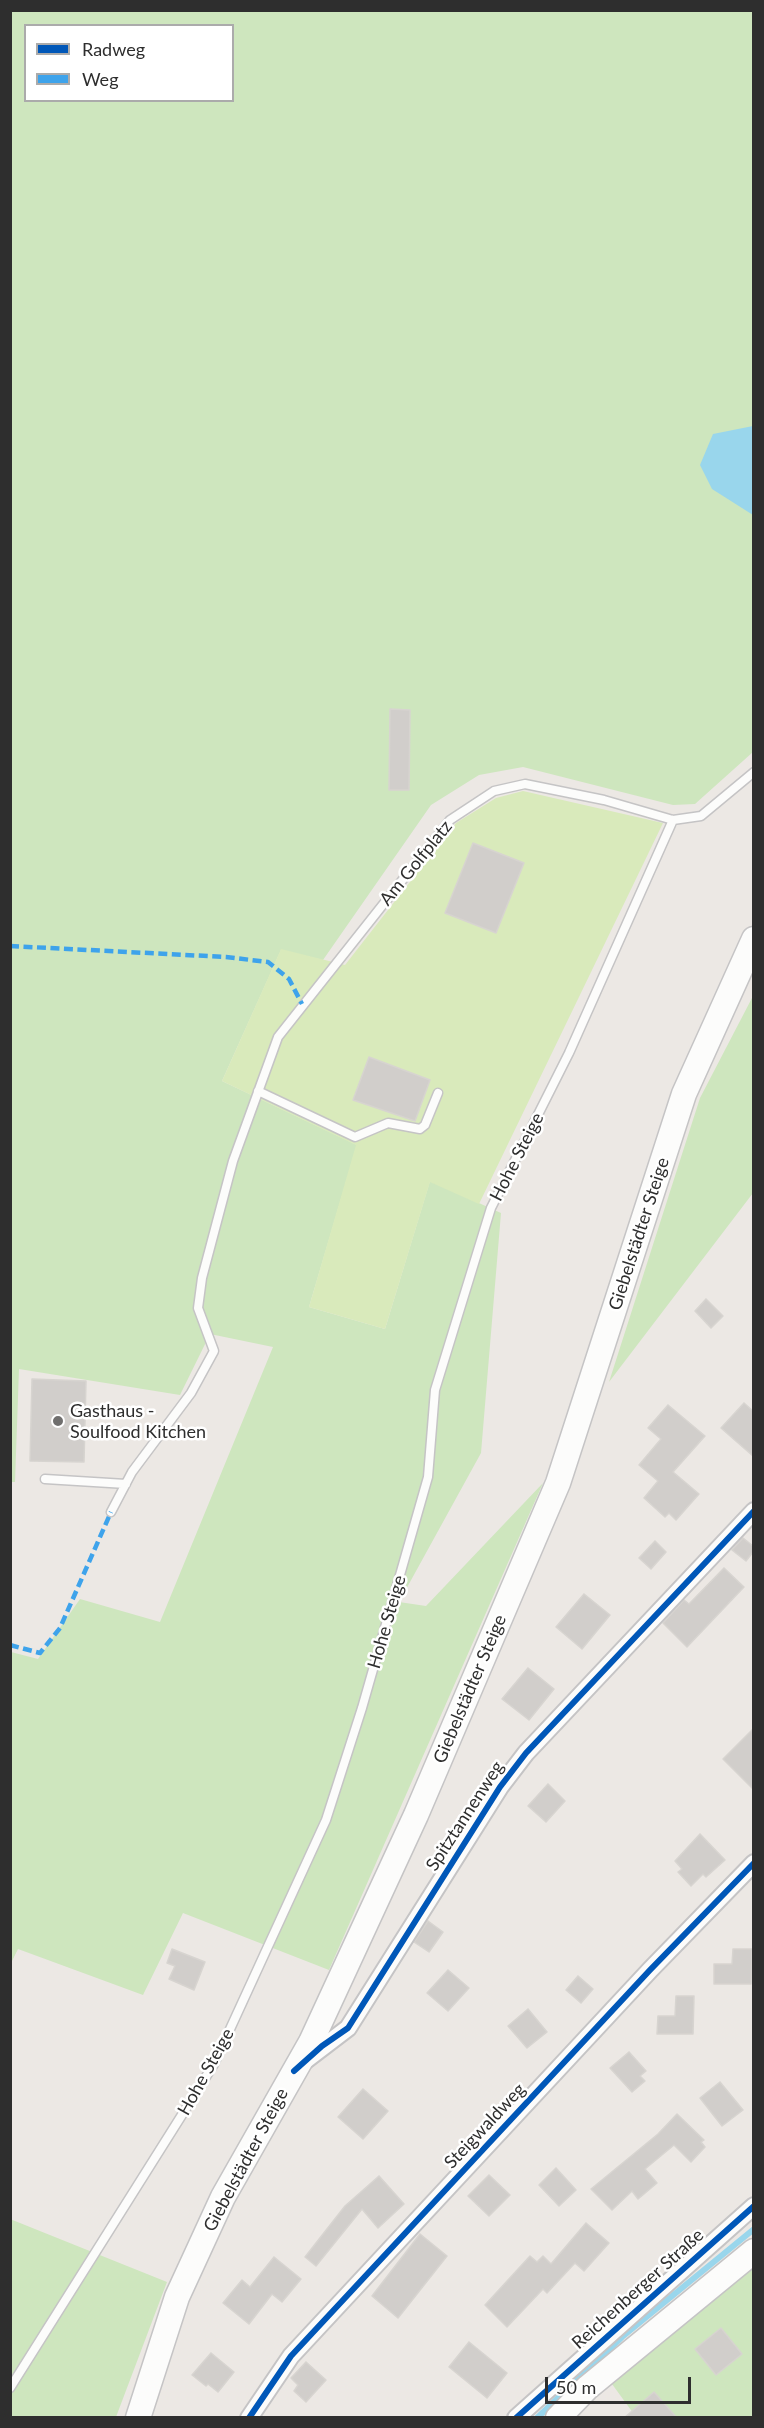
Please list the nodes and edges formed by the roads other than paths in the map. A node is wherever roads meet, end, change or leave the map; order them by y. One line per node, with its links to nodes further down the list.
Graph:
1 (753, 772): 2 (lane, Am Golfplatz)
2 (673, 820): 4 (lane, Am Golfplatz); 14 (lane, Hohe Steige)
3 (753, 939): 11 (main road, Giebelstädter Steige)
4 (258, 1091): 5 (lane); 7 (lane, Am Golfplatz)
5 (438, 1093)
6 (45, 1479): 7 (lane)
7 (126, 1484): 8 (lane, Am Golfplatz)
8 (111, 1512)
9 (753, 1512): 11 (street, Spitztannenweg)
10 (753, 1863): 16 (street, Steigwaldweg)
11 (294, 2071): 15 (main road, Giebelstädter Steige)
12 (753, 2206): 17 (street, Reichenberger Straße)
13 (753, 2251): 18 (main road)
14 (10, 2388)
15 (138, 2418)
16 (249, 2418)
17 (516, 2418)
18 (558, 2418)

